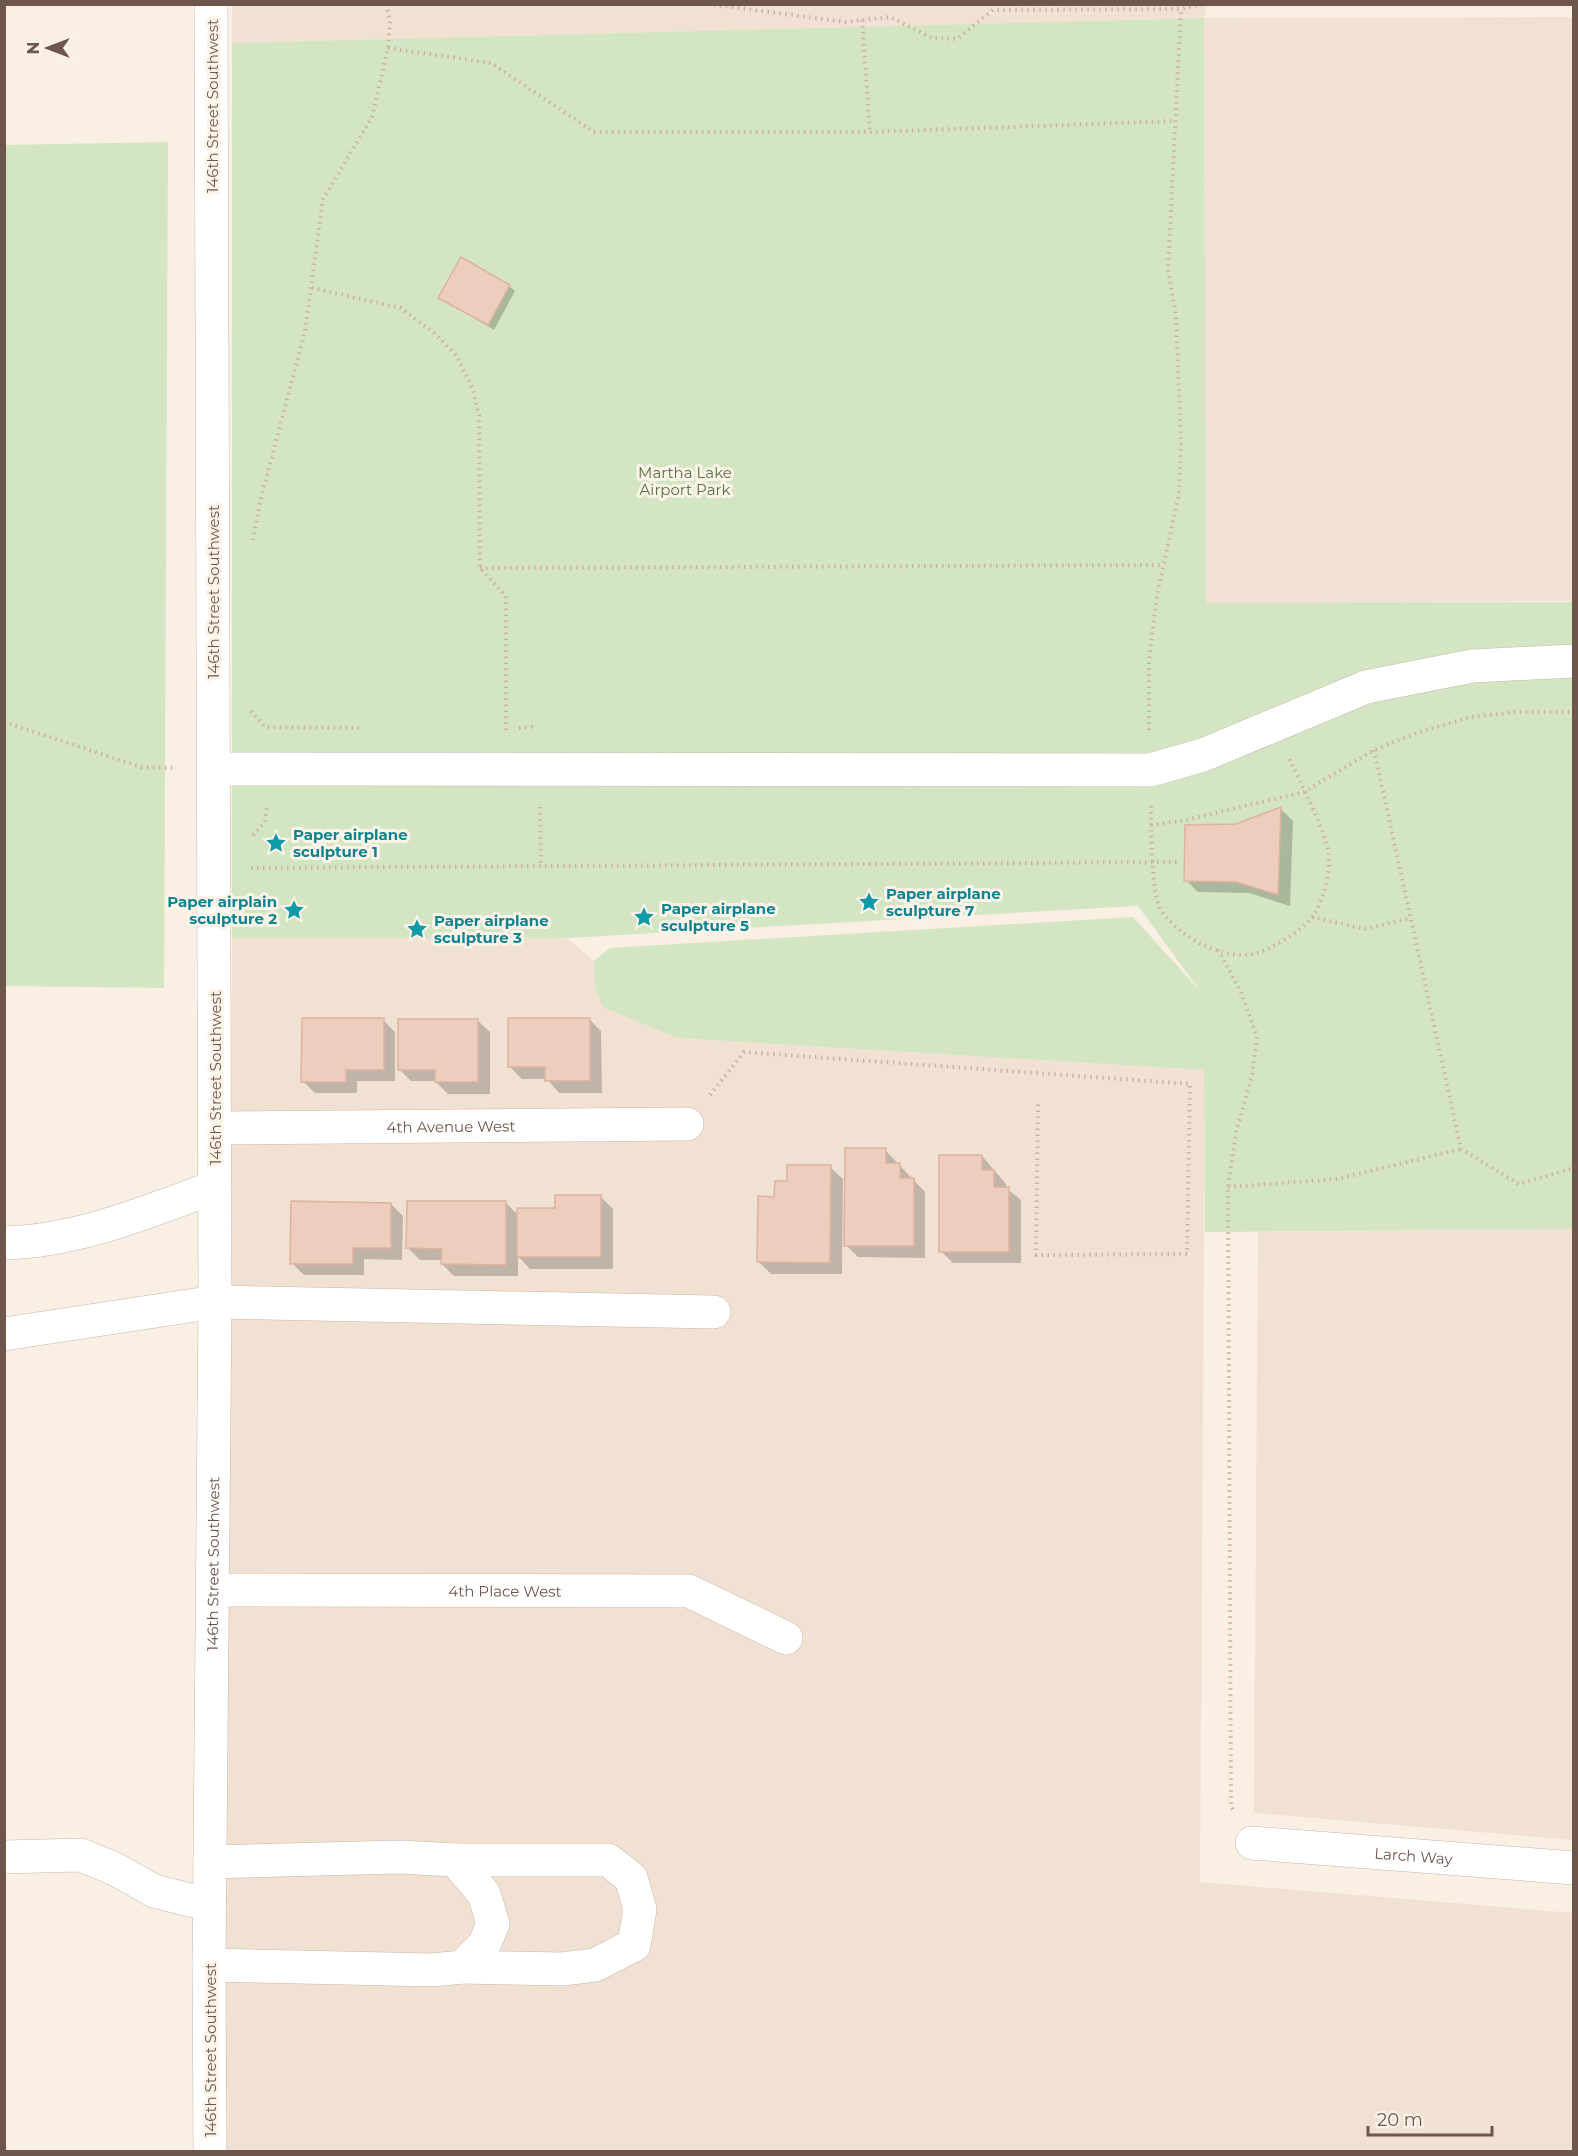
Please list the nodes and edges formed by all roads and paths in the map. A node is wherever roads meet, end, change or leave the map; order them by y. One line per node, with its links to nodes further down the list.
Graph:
1 (211, 4): 23 (street, 146th Street Southwest)
2 (386, 4): 7 (path)
3 (708, 4): 6 (path)
4 (1202, 4): 5 (path)
5 (1181, 9): 6 (path); 8 (path)
6 (862, 20): 9 (path)
7 (388, 48): 9 (path); 10 (path)
8 (1174, 121): 9 (path); 12 (path)
9 (870, 132)
10 (312, 288): 11 (path); 13 (path)
11 (252, 547)
12 (1163, 565): 13 (path); 25 (path)
13 (480, 568): 21 (path)
14 (1574, 661): 18 (street)
15 (249, 708): 19 (path)
16 (1574, 712): 22 (path)
17 (4, 722): 23 (path)
18 (1273, 725): 25 (street); 26 (path)
19 (368, 728)
20 (495, 729): 21 (path)
21 (506, 730): 24 (path)
22 (1374, 750): 26 (path); 33 (path)
23 (214, 770): 24 (street); 30 (street, 146th Street Southwest)
24 (540, 770): 25 (street); 31 (path)
25 (1150, 770): 27 (path)
26 (1305, 792): 27 (path); 32 (path)
27 (1151, 825): 28 (path)
28 (1152, 861): 29 (path); 31 (path); 34 (path)
29 (1181, 862)
30 (214, 865): 31 (path); 37 (street, 146th Street Southwest)
31 (541, 866)
32 (1312, 917): 33 (path); 34 (path)
33 (1410, 918): 38 (path)
34 (1218, 950): 41 (path)
35 (1038, 1104): 36 (path)
36 (687, 1124): 37 (street, 4th Avenue West)
37 (215, 1128): 40 (street, 146th Street Southwest)
38 (1461, 1149): 39 (path); 41 (path)
39 (1574, 1168)
40 (215, 1187): 42 (street); 43 (street, 146th Street Southwest)
41 (1228, 1187): 48 (path)
42 (4, 1243)
43 (215, 1302): 44 (street); 45 (street); 46 (street, 146th Street Southwest)
44 (714, 1312)
45 (4, 1334)
46 (213, 1590): 47 (street, 4th Place West); 51 (street, 146th Street Southwest)
47 (786, 1638)
48 (1252, 1843): 52 (street, Larch Way)
49 (4, 1857): 53 (street)
50 (455, 1860): 51 (street); 55 (street); 55 (street)
51 (210, 1862): 53 (street, 146th Street Southwest)
52 (1574, 1868)
53 (210, 1905): 54 (street, 146th Street Southwest)
54 (209, 1965): 55 (street); 56 (street, 146th Street Southwest)
55 (462, 1967)
56 (210, 2151)

